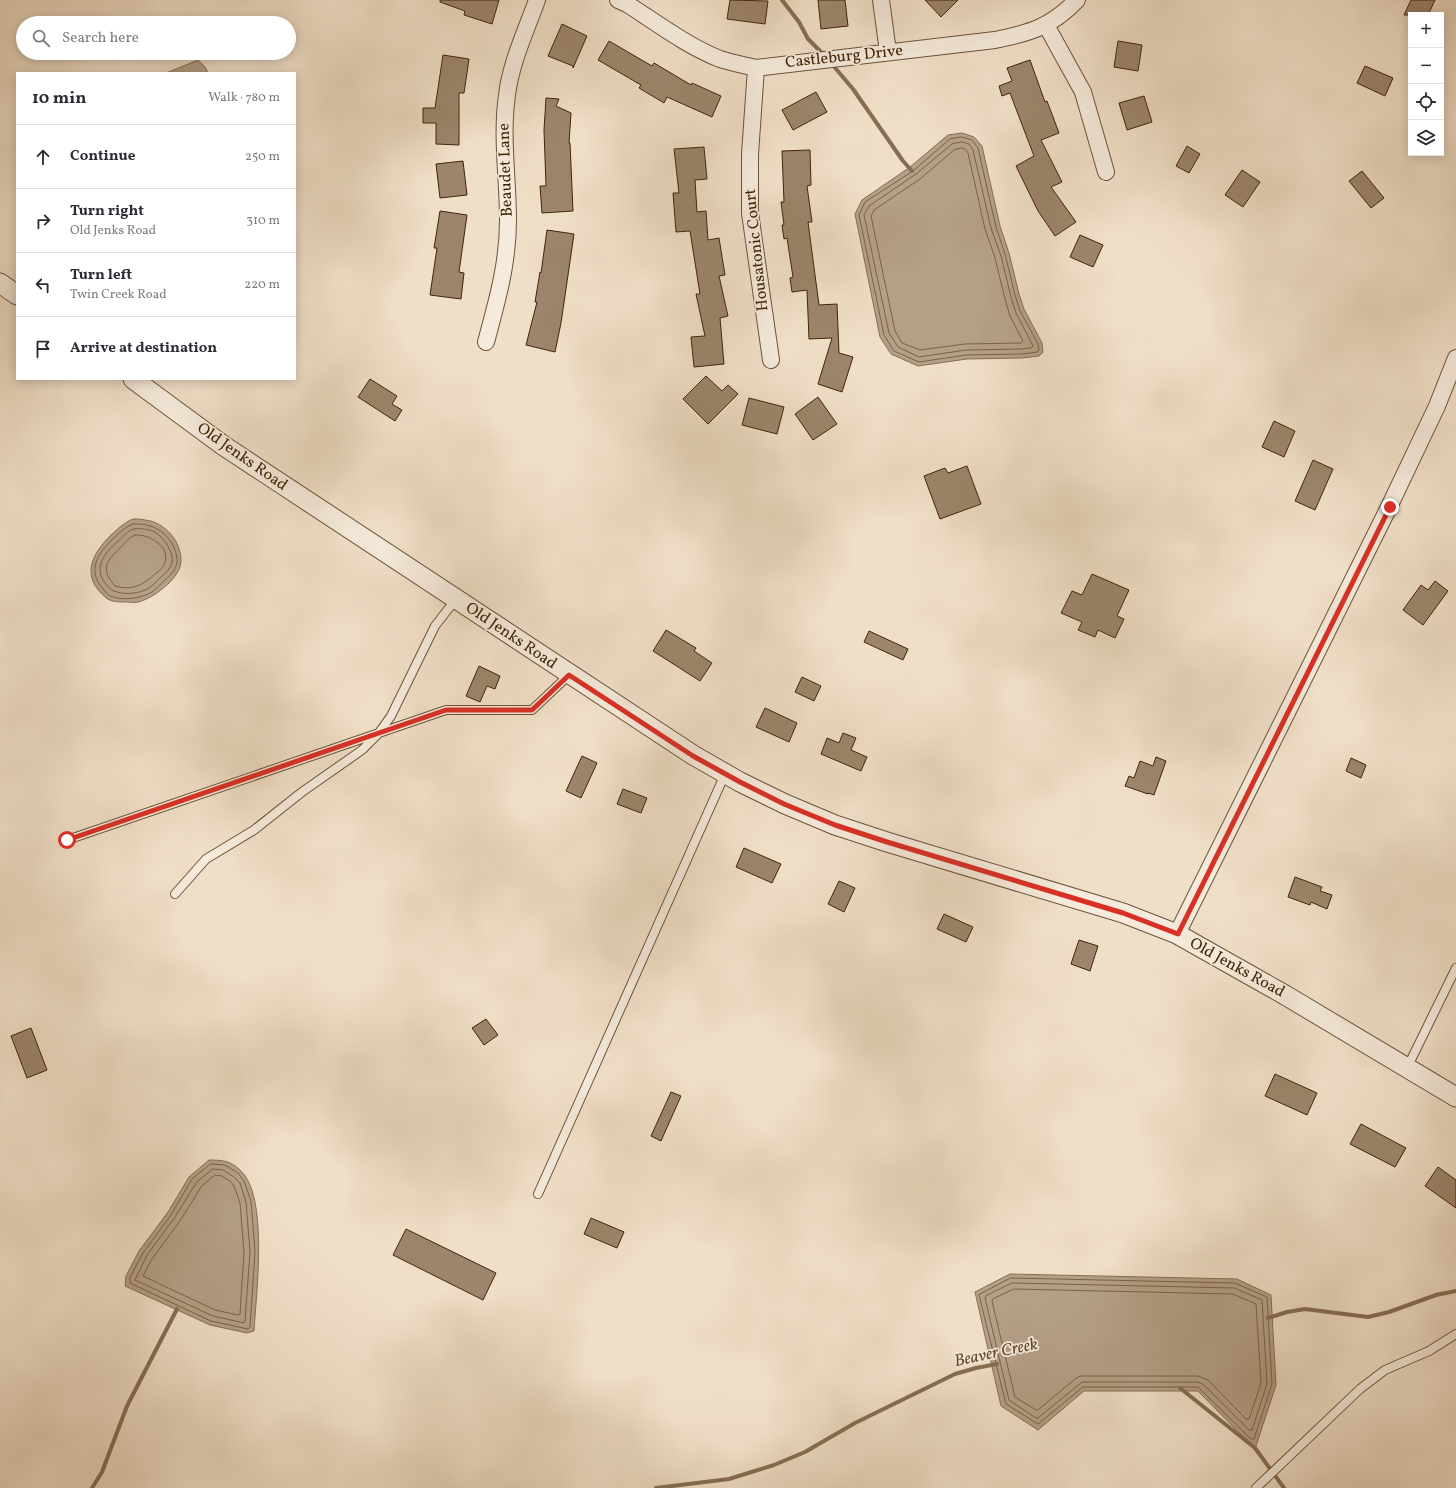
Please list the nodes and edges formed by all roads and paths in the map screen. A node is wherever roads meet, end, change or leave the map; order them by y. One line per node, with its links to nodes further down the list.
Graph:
1 (538, 0): 11 (street, Beaudet Lane)
2 (618, 0): 7 (street, Castleburg Drive)
3 (881, 0): 6 (street)
4 (1076, 0): 5 (street, Castleburg Drive)
5 (1046, 25): 6 (street, Castleburg Drive); 8 (street)
6 (888, 52): 7 (street, Castleburg Drive)
7 (756, 68): 13 (street, Housatonic Court)
8 (1106, 172)
9 (0, 283): 10 (street)
10 (16, 294)
11 (486, 342)
12 (1456, 358): 21 (street)
13 (771, 360)
14 (133, 380): 15 (street, Old Jenks Road)
15 (456, 599): 16 (street, Old Jenks Road); 17 (lane)
16 (569, 675): 17 (lane); 18 (street, Old Jenks Road)
17 (378, 734): 19 (lane); 20 (lane)
18 (725, 774): 21 (street, Old Jenks Road); 25 (lane)
19 (67, 840)
20 (175, 894)
21 (1178, 934): 23 (street, Old Jenks Road)
22 (1456, 968): 23 (lane)
23 (1407, 1068): 24 (street, Old Jenks Road)
24 (1456, 1098)
25 (538, 1194)
26 (1456, 1334): 27 (lane)
27 (1256, 1488)

